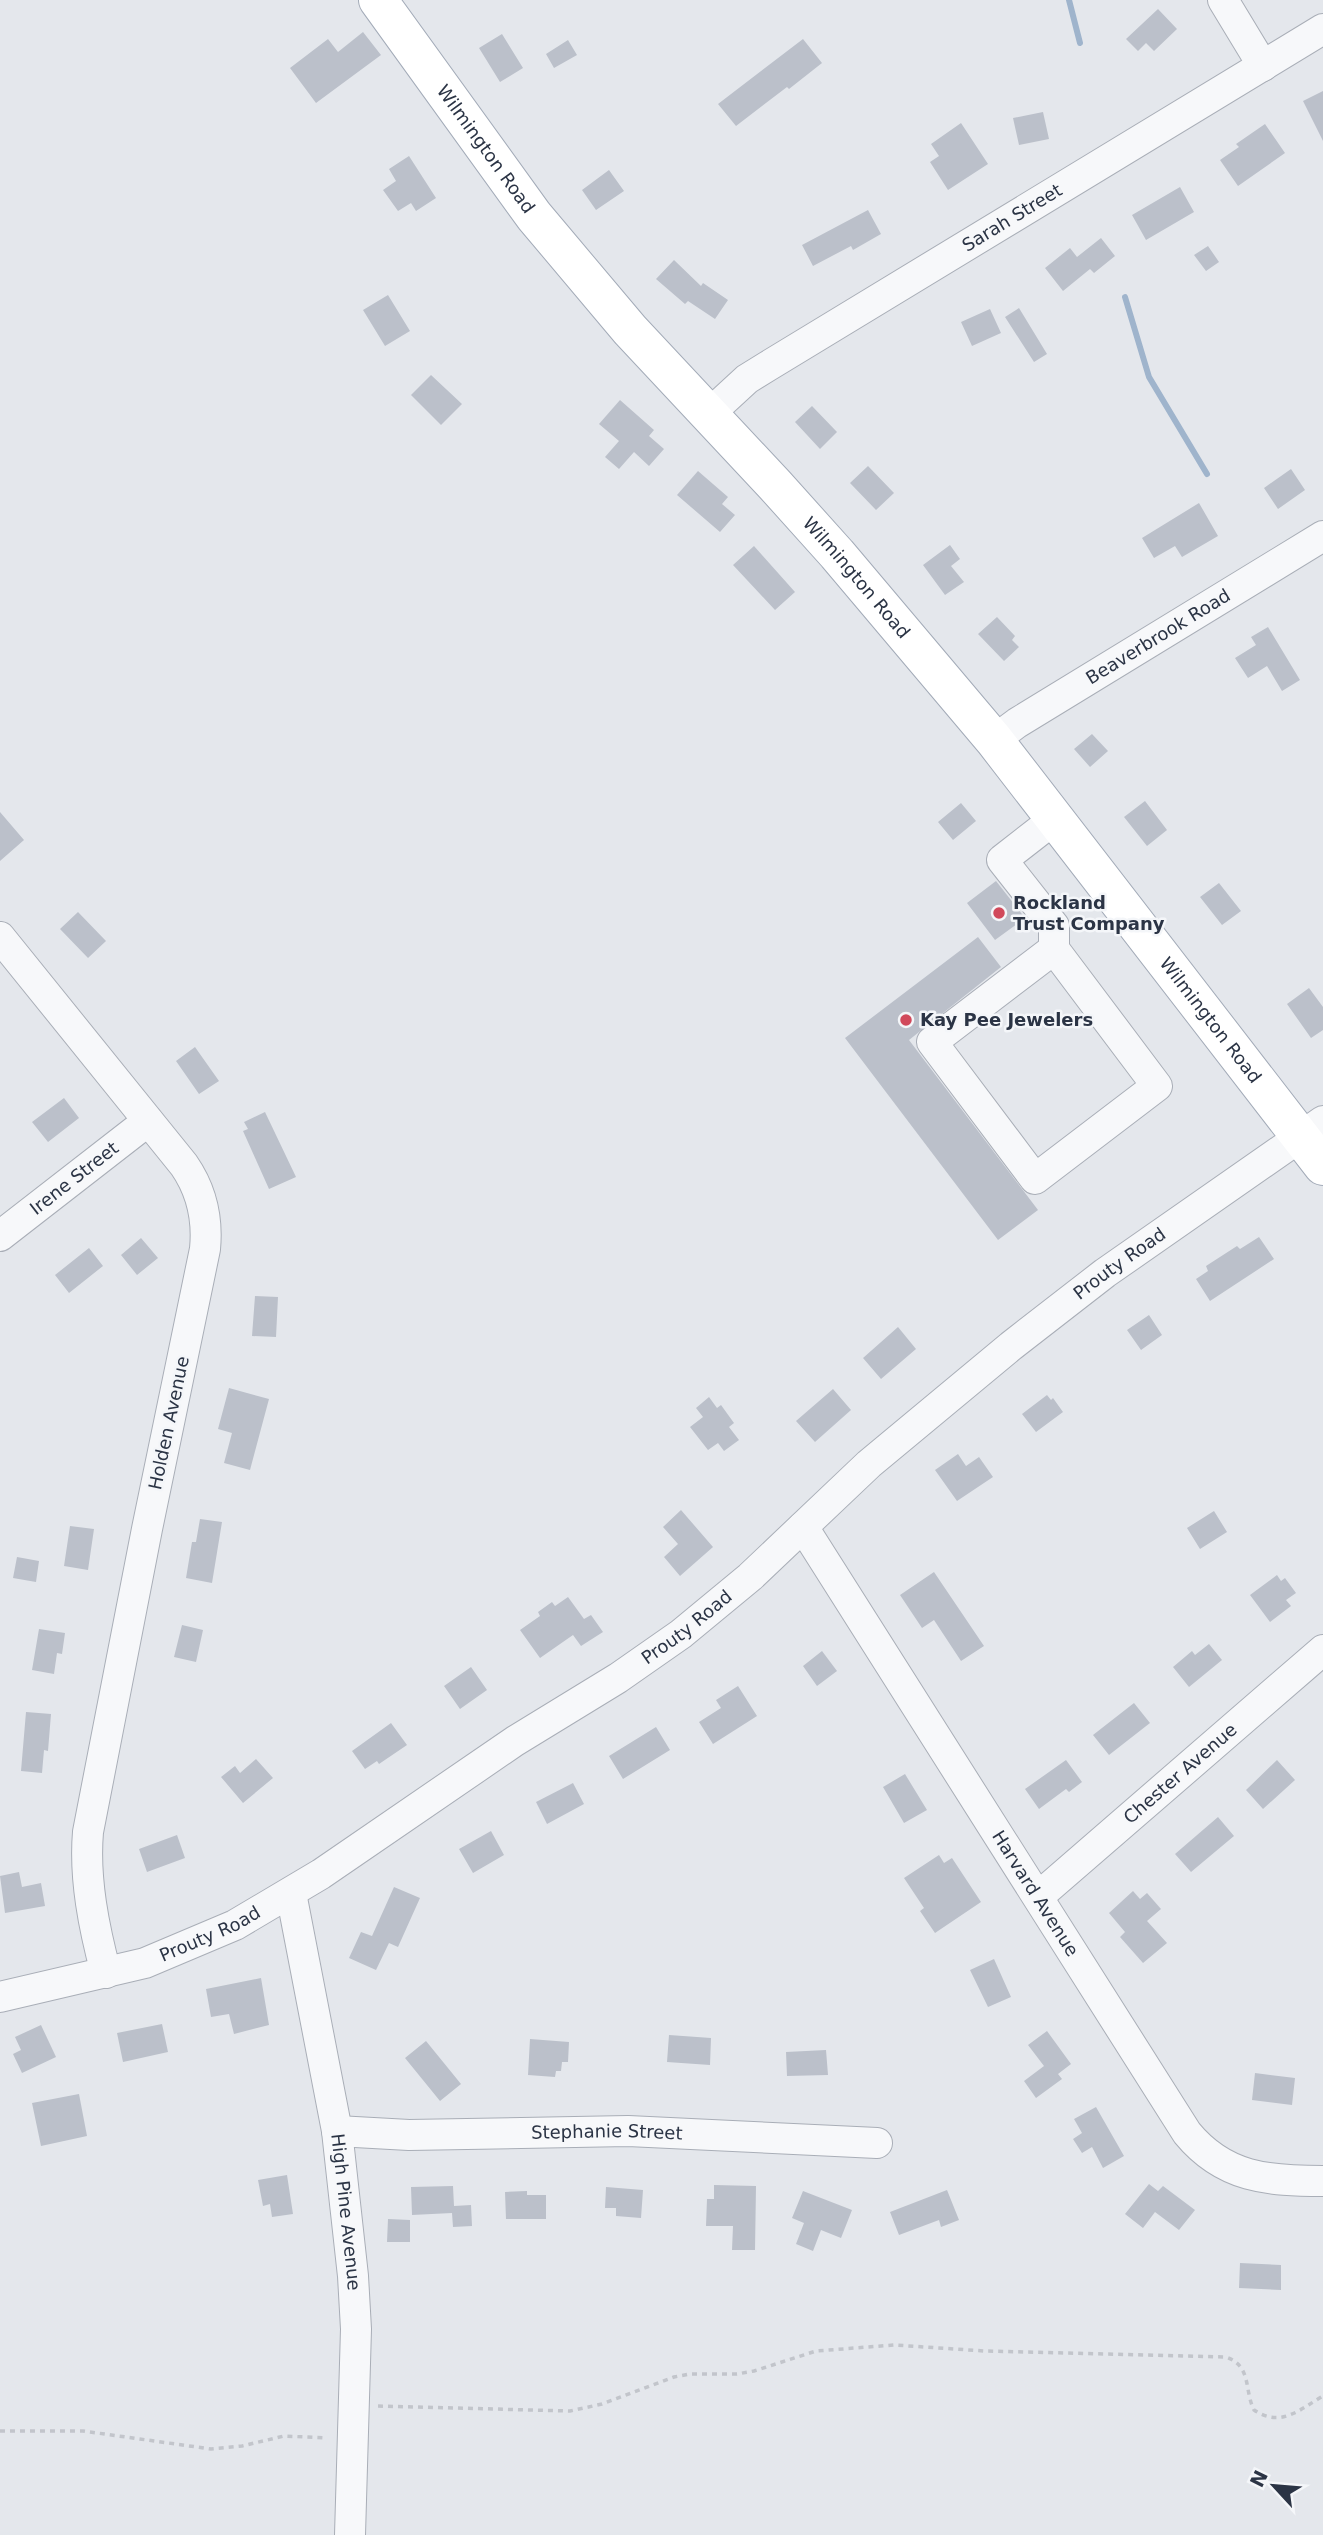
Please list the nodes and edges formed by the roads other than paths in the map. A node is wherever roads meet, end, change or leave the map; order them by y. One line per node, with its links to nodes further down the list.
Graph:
1 (378, 0): 5 (main road, Wilmington Road)
2 (1223, 0): 4 (street)
3 (1323, 29): 4 (street, Sarah Street)
4 (1263, 66): 5 (street, Sarah Street)
5 (709, 414): 7 (main road, Wilmington Road)
6 (1323, 536): 7 (street, Beaverbrook Road)
7 (994, 740): 8 (main road, Wilmington Road)
8 (1056, 818): 10 (street); 12 (main road, Wilmington Road)
9 (0, 937): 11 (street, Holden Avenue)
10 (1054, 949): 10 (street)
11 (148, 1121): 13 (street, Irene Street); 18 (street, Holden Avenue)
12 (1316, 1142): 14 (street, Prouty Road)
13 (0, 1236)
14 (803, 1527): 16 (street, Prouty Road); 17 (street, Harvard Avenue)
15 (1323, 1650): 17 (street, Chester Avenue)
16 (291, 1893): 18 (street, Prouty Road); 20 (street, High Pine Avenue)
17 (1039, 1896): 22 (street, Harvard Avenue)
18 (106, 1973): 19 (street, Prouty Road)
19 (0, 1997)
20 (337, 2132): 21 (street, Stephanie Street); 23 (street, High Pine Avenue)
21 (877, 2143)
22 (1323, 2181)
23 (350, 2535)

